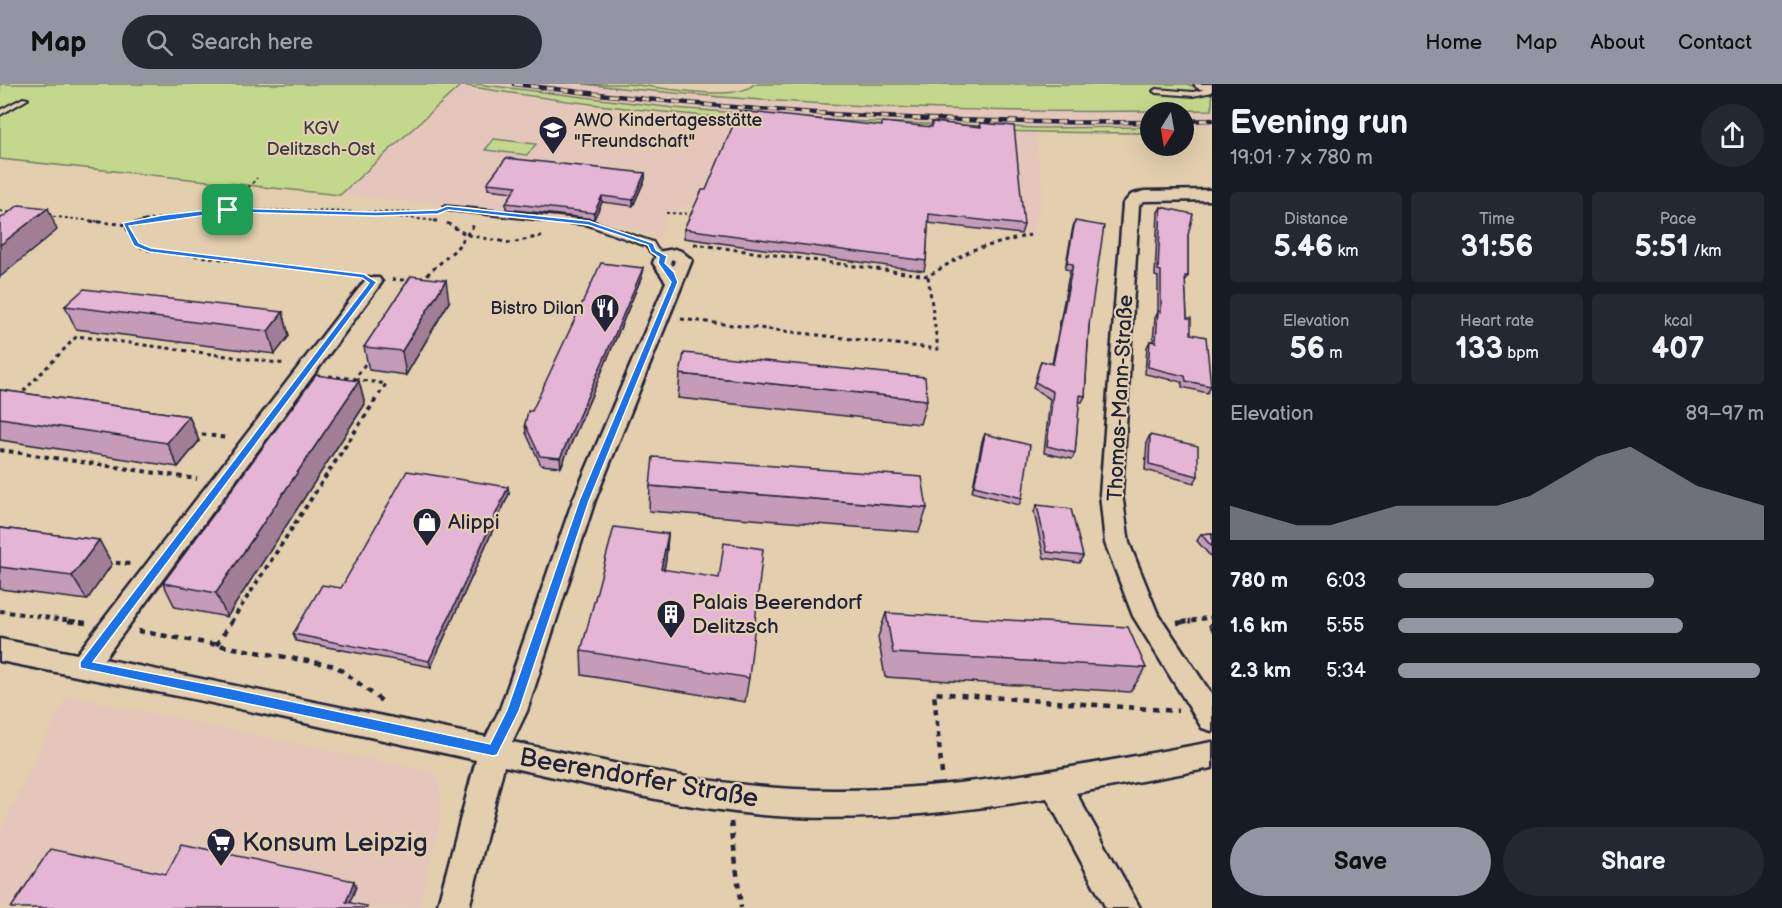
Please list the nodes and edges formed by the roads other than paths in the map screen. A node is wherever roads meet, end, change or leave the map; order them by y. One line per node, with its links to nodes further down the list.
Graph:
1 (1203, 84): 2 (street)
2 (1212, 88): 3 (lane)
3 (1156, 91)
4 (25, 99): 5 (lane)
5 (0, 113)
6 (1212, 195): 12 (street, Thomas-Mann-Straße)
7 (447, 208): 8 (lane)
8 (663, 256): 13 (street)
9 (369, 279): 11 (street)
10 (0, 650): 11 (street, Beerendorfer Straße)
11 (84, 665): 13 (street, Beerendorfer Straße)
12 (1210, 716)
13 (493, 751): 15 (street, Beerendorfer Straße); 16 (street)
14 (1212, 755): 15 (street, Beerendorfer Straße)
15 (1055, 784): 17 (street)
16 (453, 908)
17 (1124, 908)

